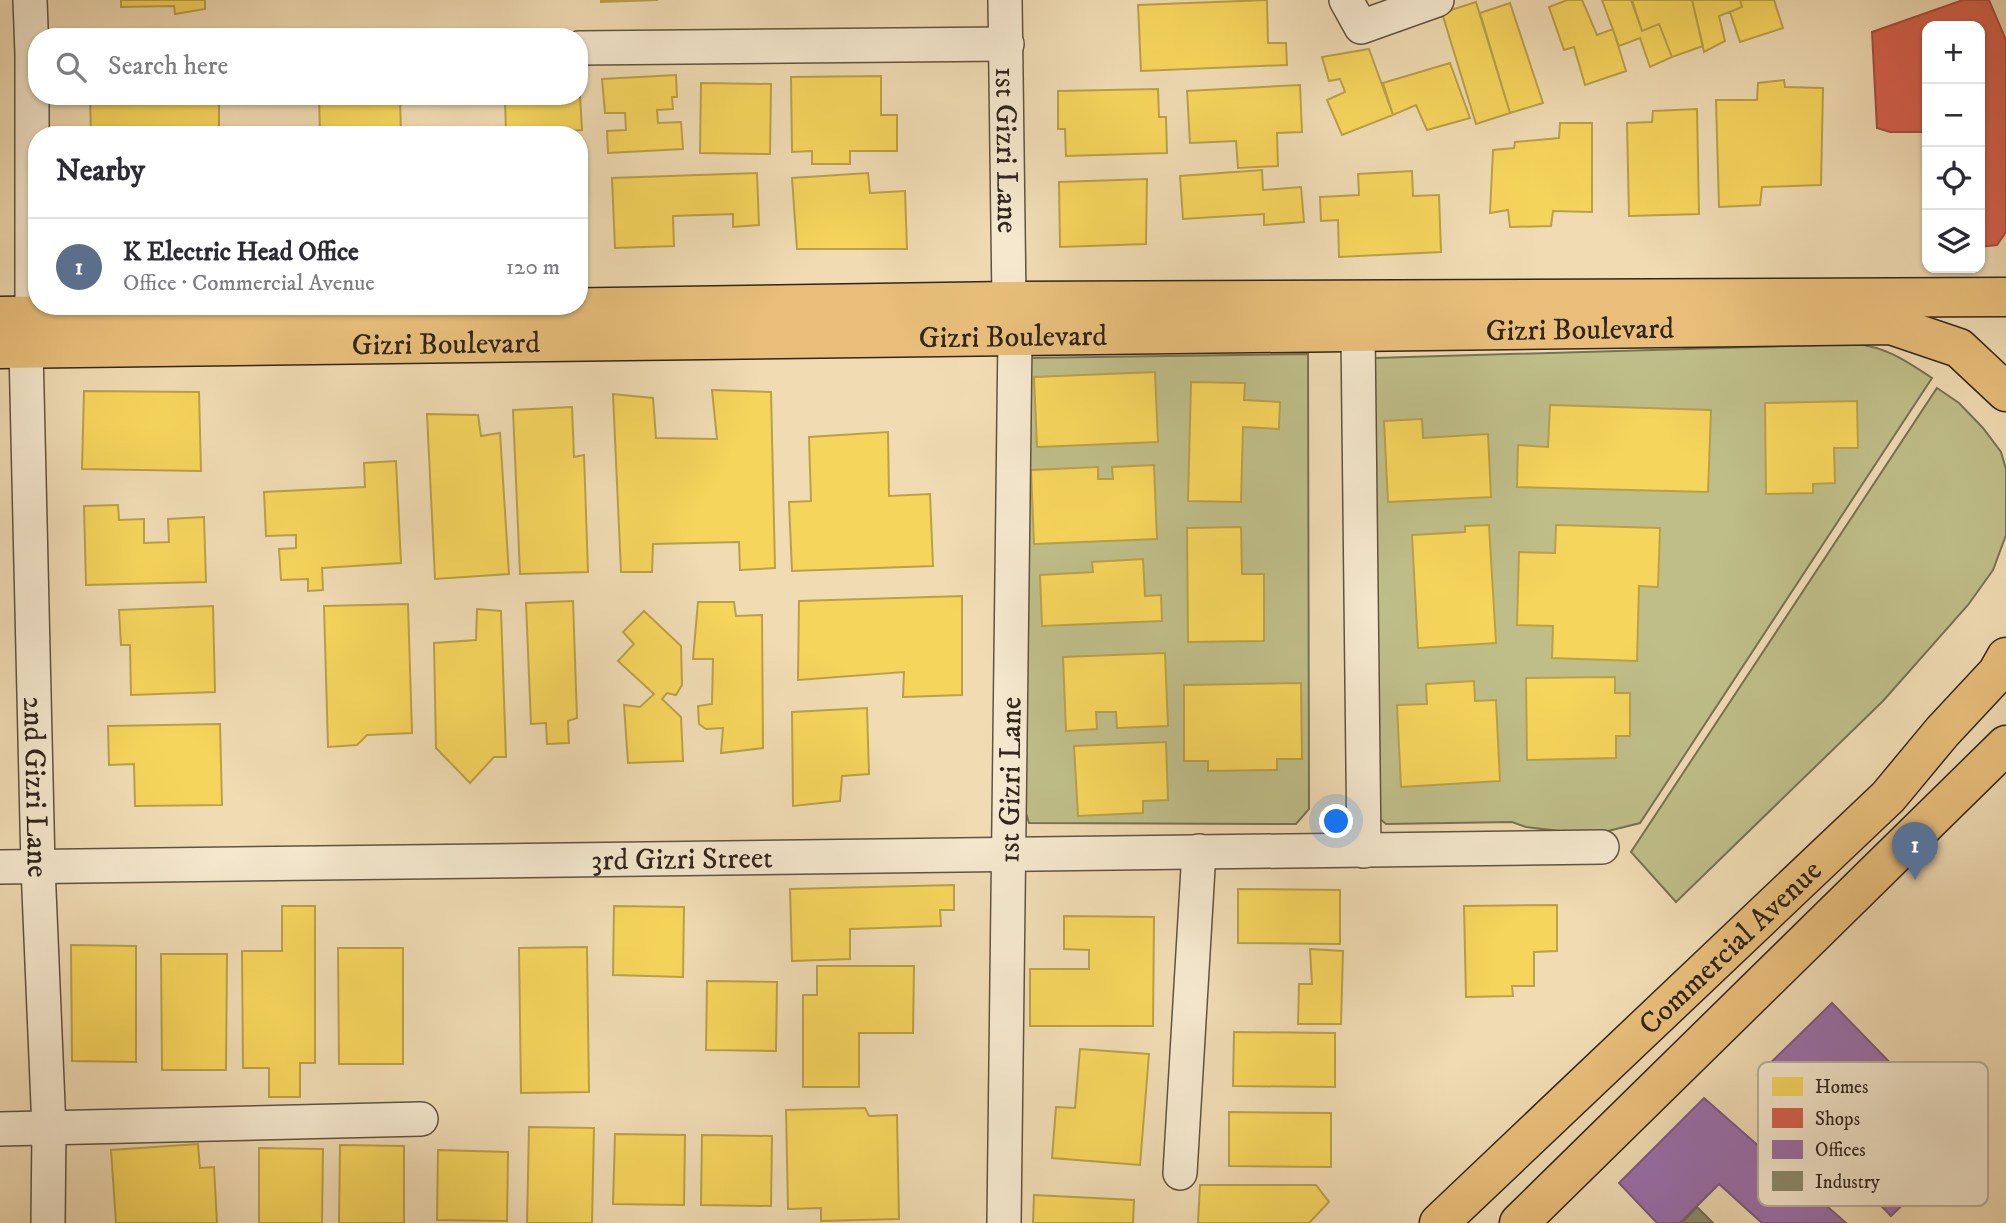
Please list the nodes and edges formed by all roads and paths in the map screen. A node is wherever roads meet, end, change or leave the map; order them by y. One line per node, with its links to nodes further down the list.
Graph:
1 (30, 0): 5 (street, 2nd Gizri Lane)
2 (1005, 0): 6 (street, 1st Gizri Lane)
3 (1346, 0): 4 (street)
4 (1437, 0)
5 (33, 28)
6 (1007, 44): 7 (street); 12 (street, 1st Gizri Lane)
7 (588, 48)
8 (31, 105): 9 (street, 2nd Gizri Lane)
9 (30, 126)
10 (28, 151): 13 (street, 2nd Gizri Lane)
11 (2006, 298): 12 (main road, Gizri Boulevard)
12 (1012, 319): 13 (main road, Gizri Boulevard); 14 (main road, Gizri Boulevard); 21 (street, 1st Gizri Lane)
13 (15, 332): 23 (street, 2nd Gizri Lane)
14 (1358, 333): 15 (main road, Gizri Boulevard); 20 (street)
15 (2006, 392)
16 (2006, 657): 30 (main road, Commercial Avenue)
17 (2006, 745): 31 (main road, Commercial Avenue)
18 (1602, 847): 20 (street, 3rd Gizri Street)
19 (1199, 851): 20 (street, 3rd Gizri Street); 21 (street, 3rd Gizri Street); 27 (street)
20 (1364, 851)
21 (1010, 855): 23 (street, 3rd Gizri Street); 29 (street, 1st Gizri Lane)
22 (0, 867): 23 (street, 3rd Gizri Street)
23 (38, 867): 26 (street, 2nd Gizri Lane)
24 (421, 1119): 26 (street)
25 (0, 1129): 26 (street)
26 (49, 1129): 28 (street, 2nd Gizri Lane)
27 (1180, 1173)
28 (48, 1223)
29 (1004, 1223)
30 (1439, 1223)
31 (1519, 1223)

